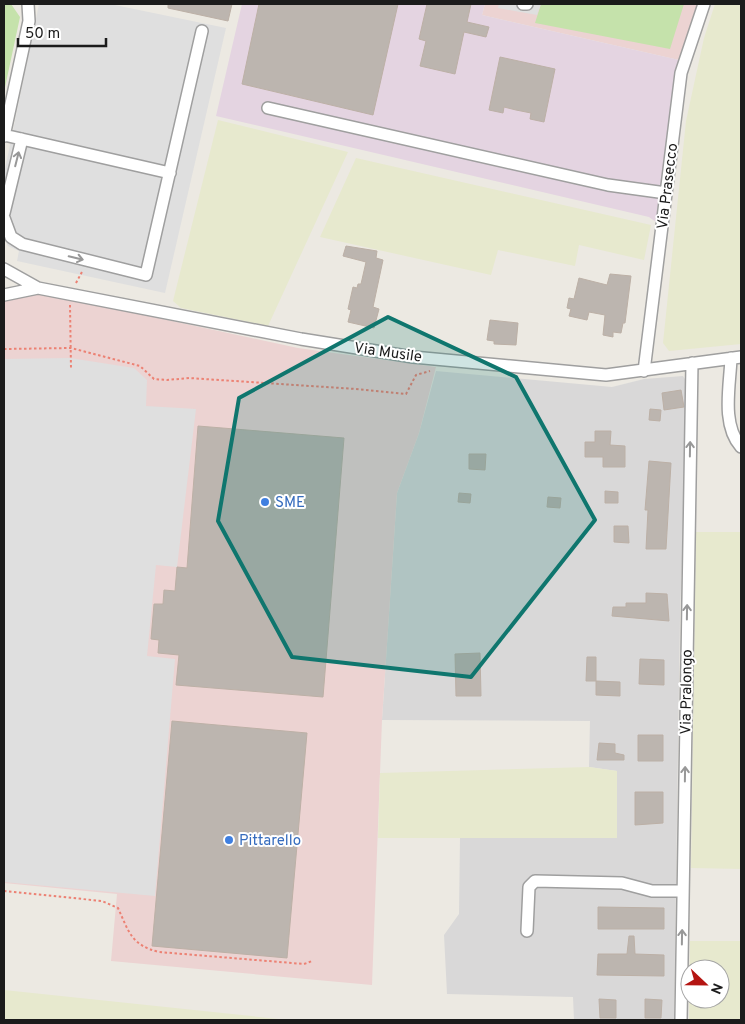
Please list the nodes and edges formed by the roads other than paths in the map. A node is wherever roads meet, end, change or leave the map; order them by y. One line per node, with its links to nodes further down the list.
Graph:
1 (20, 4): 4 (street)
2 (28, 4): 4 (street)
3 (704, 4): 10 (street, Via Prasecco)
4 (29, 22): 7 (street)
5 (202, 31): 9 (street)
6 (268, 108): 10 (street)
7 (4, 136): 8 (street)
8 (22, 139): 9 (street); 11 (street, one-way to 8)
9 (170, 173): 12 (street, one-way to 9)
10 (666, 193): 18 (street, Via Prasecco)
11 (4, 213)
12 (4, 218)
13 (4, 268): 14 (street)
14 (38, 288): 15 (street); 18 (street, Via Musile)
15 (4, 295)
16 (736, 357): 17 (street, Via Musile); 19 (street)
17 (692, 363): 18 (street, Via Musile); 20 (street, Via Pralongo, one-way to 17)
18 (644, 371)
19 (741, 447)
20 (683, 891): 21 (street); 22 (street, Via Pralongo, one-way to 20)
21 (527, 931)
22 (681, 1020)

